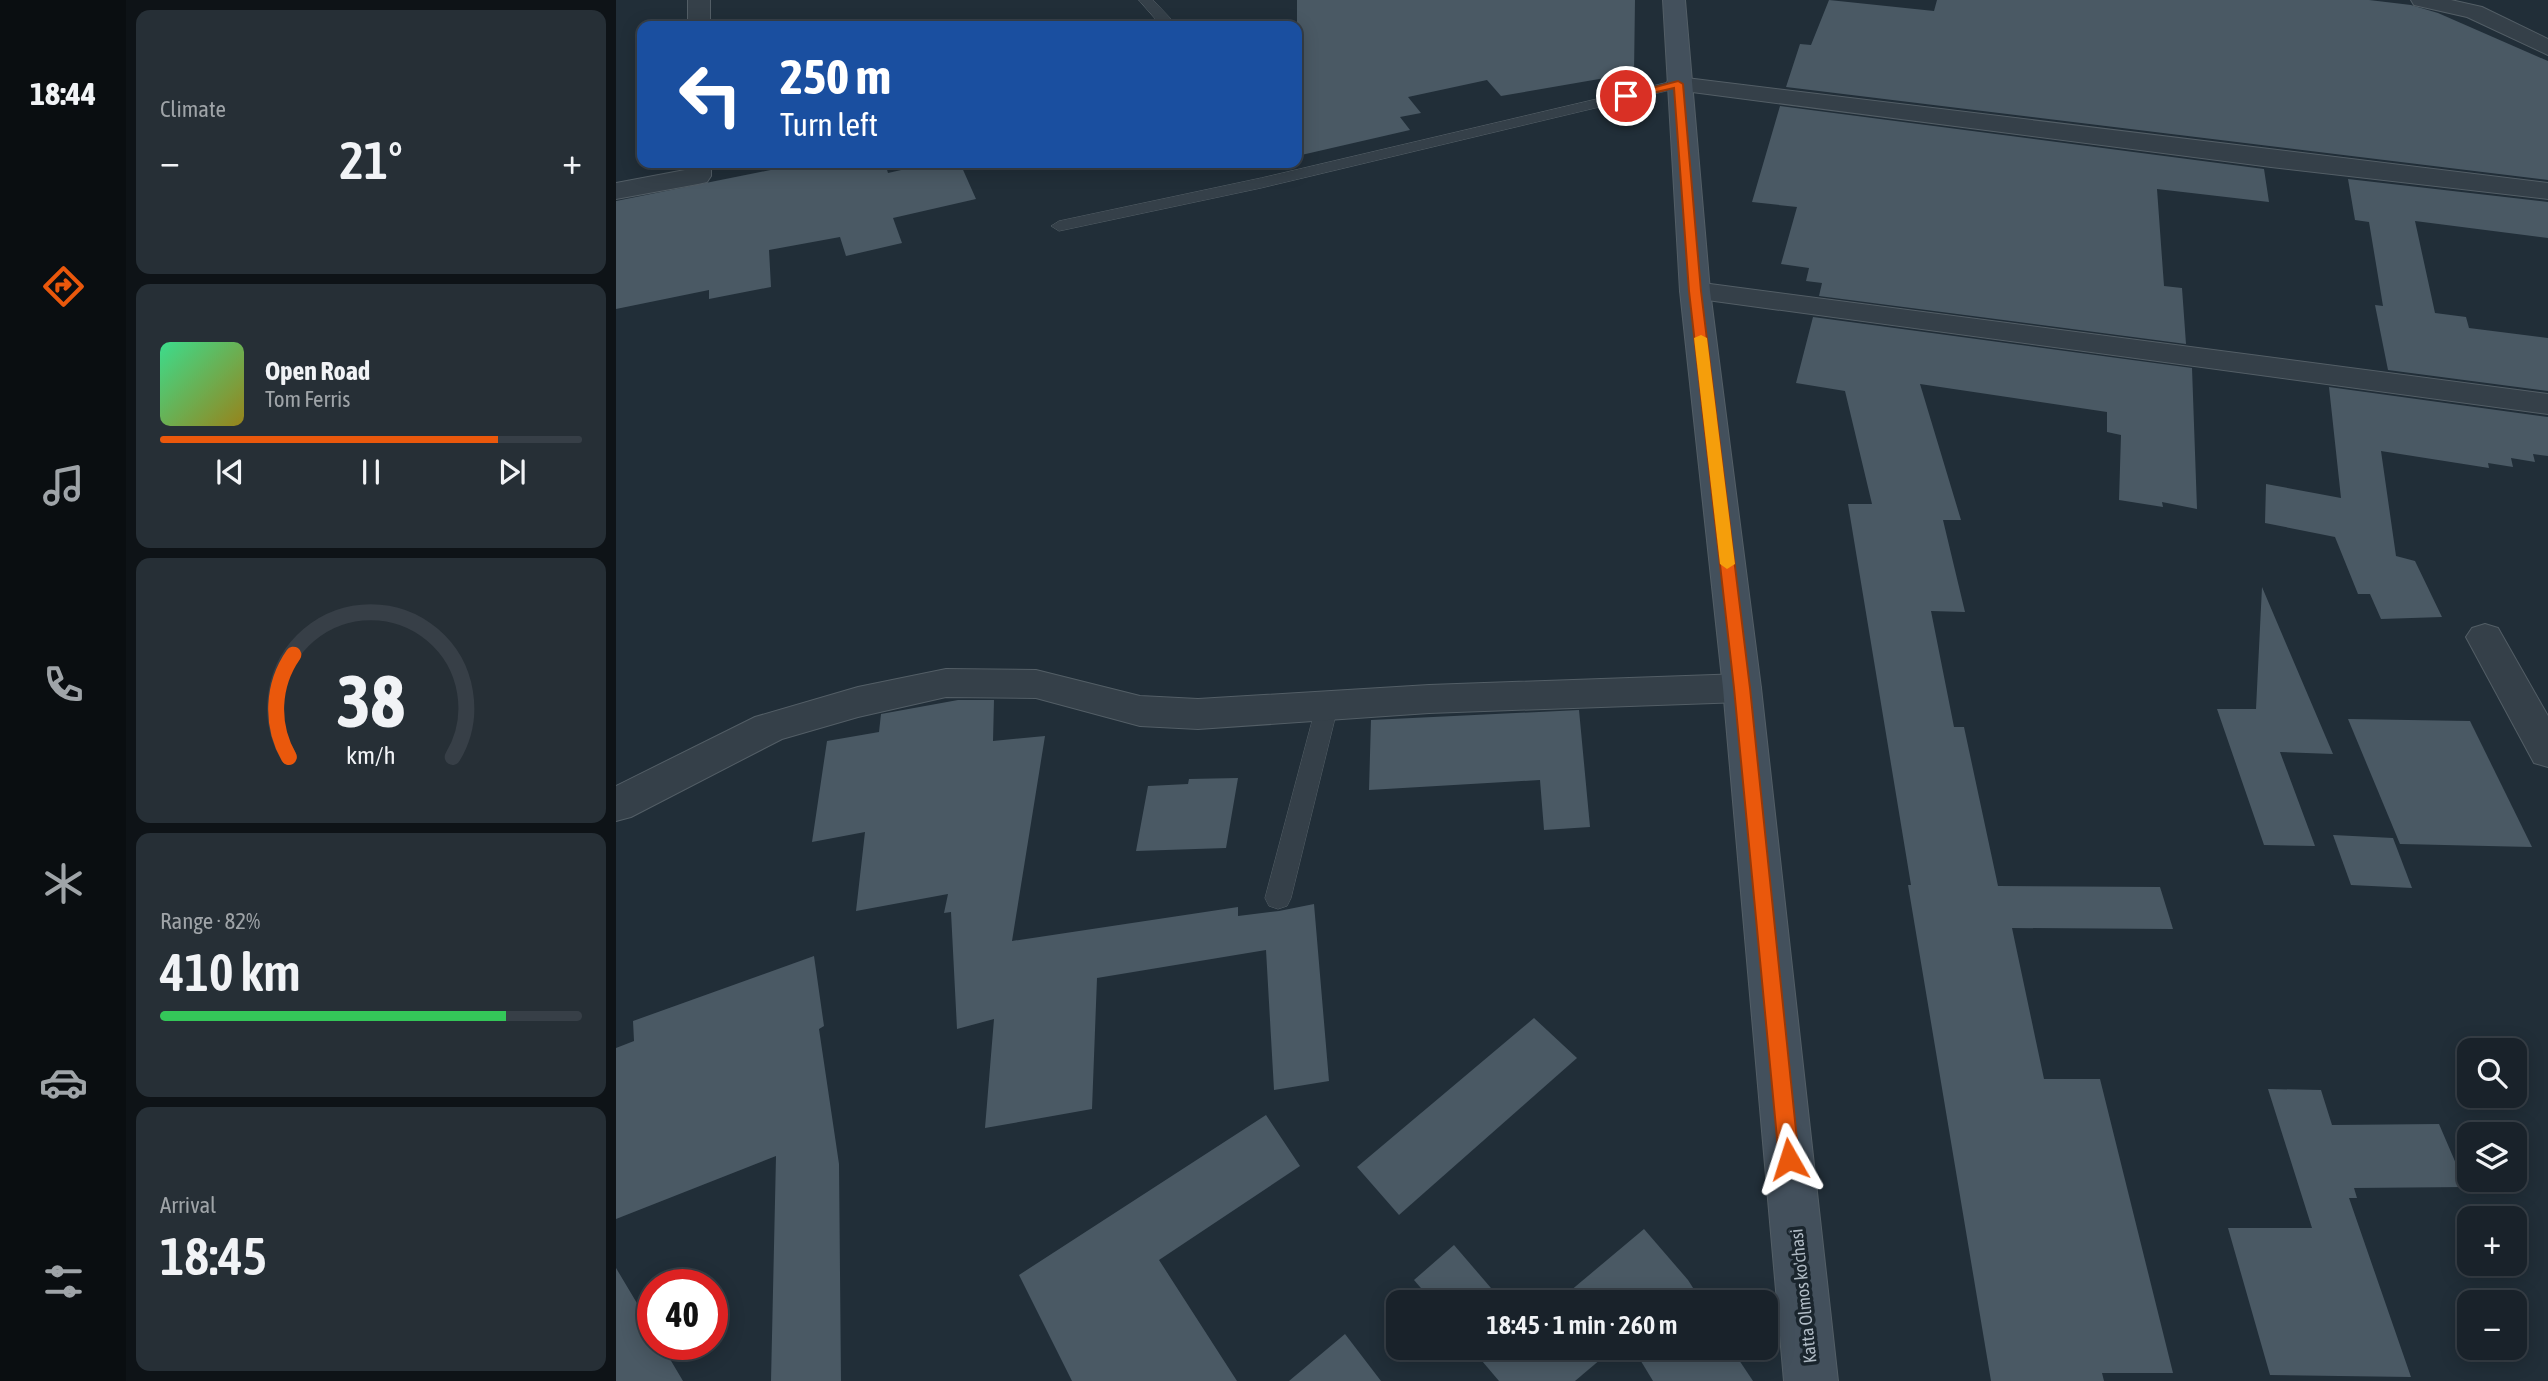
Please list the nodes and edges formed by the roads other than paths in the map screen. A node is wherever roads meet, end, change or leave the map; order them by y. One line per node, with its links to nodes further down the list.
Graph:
1 (699, 0): 6 (street)
2 (1146, 0): 7 (lane)
3 (1674, 0): 9 (street, Katta Olmos ko'chasi)
4 (2422, 0): 5 (street)
5 (2478, 6): 8 (street)
6 (699, 21)
7 (1165, 21)
8 (2548, 48)
9 (1678, 84): 12 (street); 13 (lane); 14 (street, Katta Olmos ko'chasi)
10 (698, 168): 11 (street)
11 (616, 191)
12 (2548, 191)
13 (1059, 226)
14 (1695, 291): 15 (street); 17 (street, Katta Olmos ko'chasi)
15 (2548, 404)
16 (2484, 637): 19 (street)
17 (1742, 688): 18 (street); 22 (street, Katta Olmos ko'chasi)
18 (1327, 706): 20 (street); 21 (lane)
19 (2548, 752)
20 (616, 806)
21 (1278, 898)
22 (1811, 1381)

